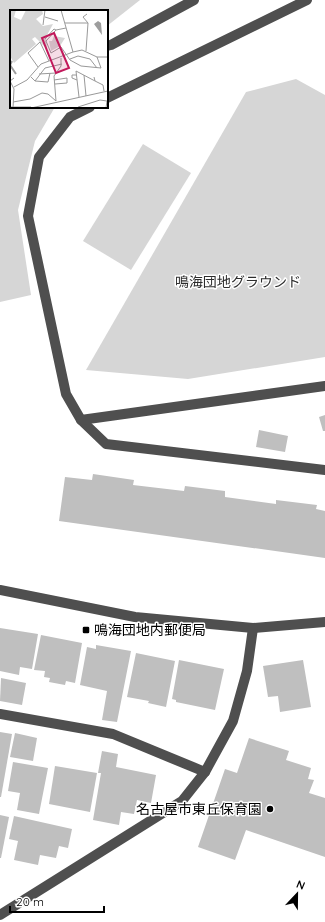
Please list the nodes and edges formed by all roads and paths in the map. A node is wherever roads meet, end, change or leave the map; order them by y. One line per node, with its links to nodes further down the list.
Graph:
1 (194, 0): 3 (street)
2 (306, 0): 4 (street)
3 (108, 46)
4 (108, 98)
5 (88, 108): 7 (street)
6 (325, 386): 7 (street)
7 (81, 420): 8 (street)
8 (325, 470)
9 (0, 590): 11 (street)
10 (325, 622): 11 (street)
11 (253, 628): 13 (street)
12 (0, 714): 13 (street)
13 (204, 772): 14 (street)
14 (2, 911)

